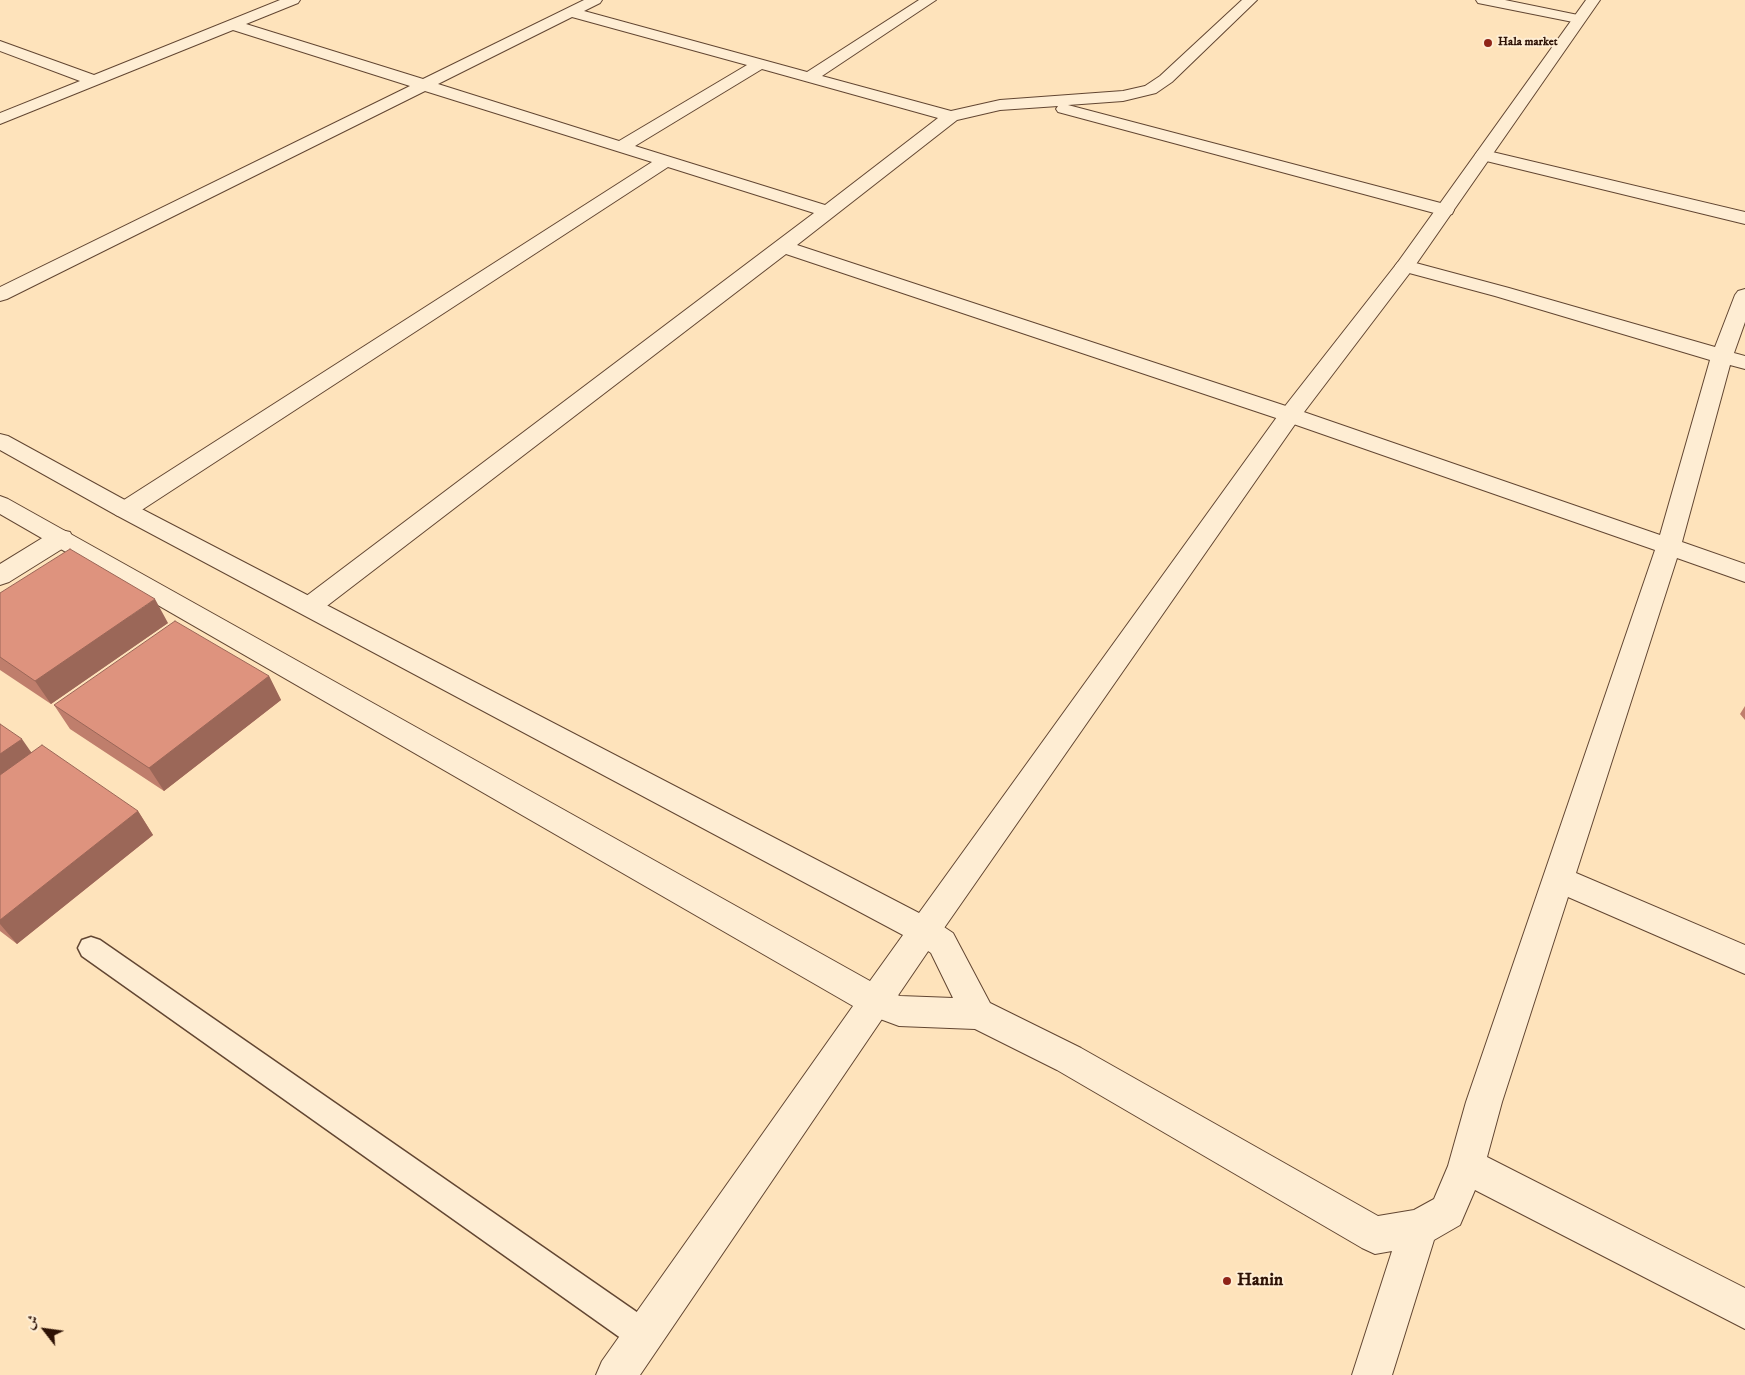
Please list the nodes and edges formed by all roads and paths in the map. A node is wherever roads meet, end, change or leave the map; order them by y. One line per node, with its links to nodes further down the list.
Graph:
1 (293, 0): 8 (street)
2 (596, 0): 7 (street)
3 (929, 0): 11 (street)
4 (1250, 0): 14 (street)
5 (1484, 0): 6 (street)
6 (1586, 10): 18 (street)
7 (571, 12): 10 (street); 13 (street)
8 (233, 24): 12 (street); 13 (street)
9 (0, 46): 12 (street)
10 (760, 64): 11 (street); 17 (street)
11 (809, 76): 15 (street)
12 (96, 80): 16 (street)
13 (426, 84): 17 (street); 25 (street)
14 (1044, 103): 15 (street); 20 (street)
15 (951, 116): 21 (street)
16 (0, 119)
17 (621, 147): 19 (street)
18 (1484, 155): 20 (street); 22 (street)
19 (666, 161): 21 (street); 31 (street)
20 (1445, 210): 24 (street)
21 (829, 212): 23 (street)
22 (1745, 218)
23 (783, 247): 28 (street); 36 (street)
24 (1405, 266): 27 (street); 28 (street)
25 (0, 295)
26 (1745, 295): 27 (street)
27 (1734, 360): 33 (street)
28 (1290, 415): 33 (street); 38 (street)
29 (0, 441): 31 (street)
30 (0, 504): 32 (street)
31 (125, 510): 36 (street)
32 (60, 538): 35 (street); 41 (street)
33 (1670, 545): 34 (street); 37 (street)
34 (1745, 573)
35 (0, 576)
36 (310, 606): 38 (street)
37 (1558, 878): 40 (street); 43 (street)
38 (924, 931): 41 (street); 42 (street)
39 (90, 948): 46 (lane)
40 (1745, 960)
41 (876, 1002): 42 (street); 46 (street)
42 (978, 1014): 44 (street)
43 (1466, 1166): 44 (street); 45 (street)
44 (1419, 1228): 48 (street)
45 (1745, 1310)
46 (644, 1335): 47 (street)
47 (616, 1375)
48 (1372, 1375)

